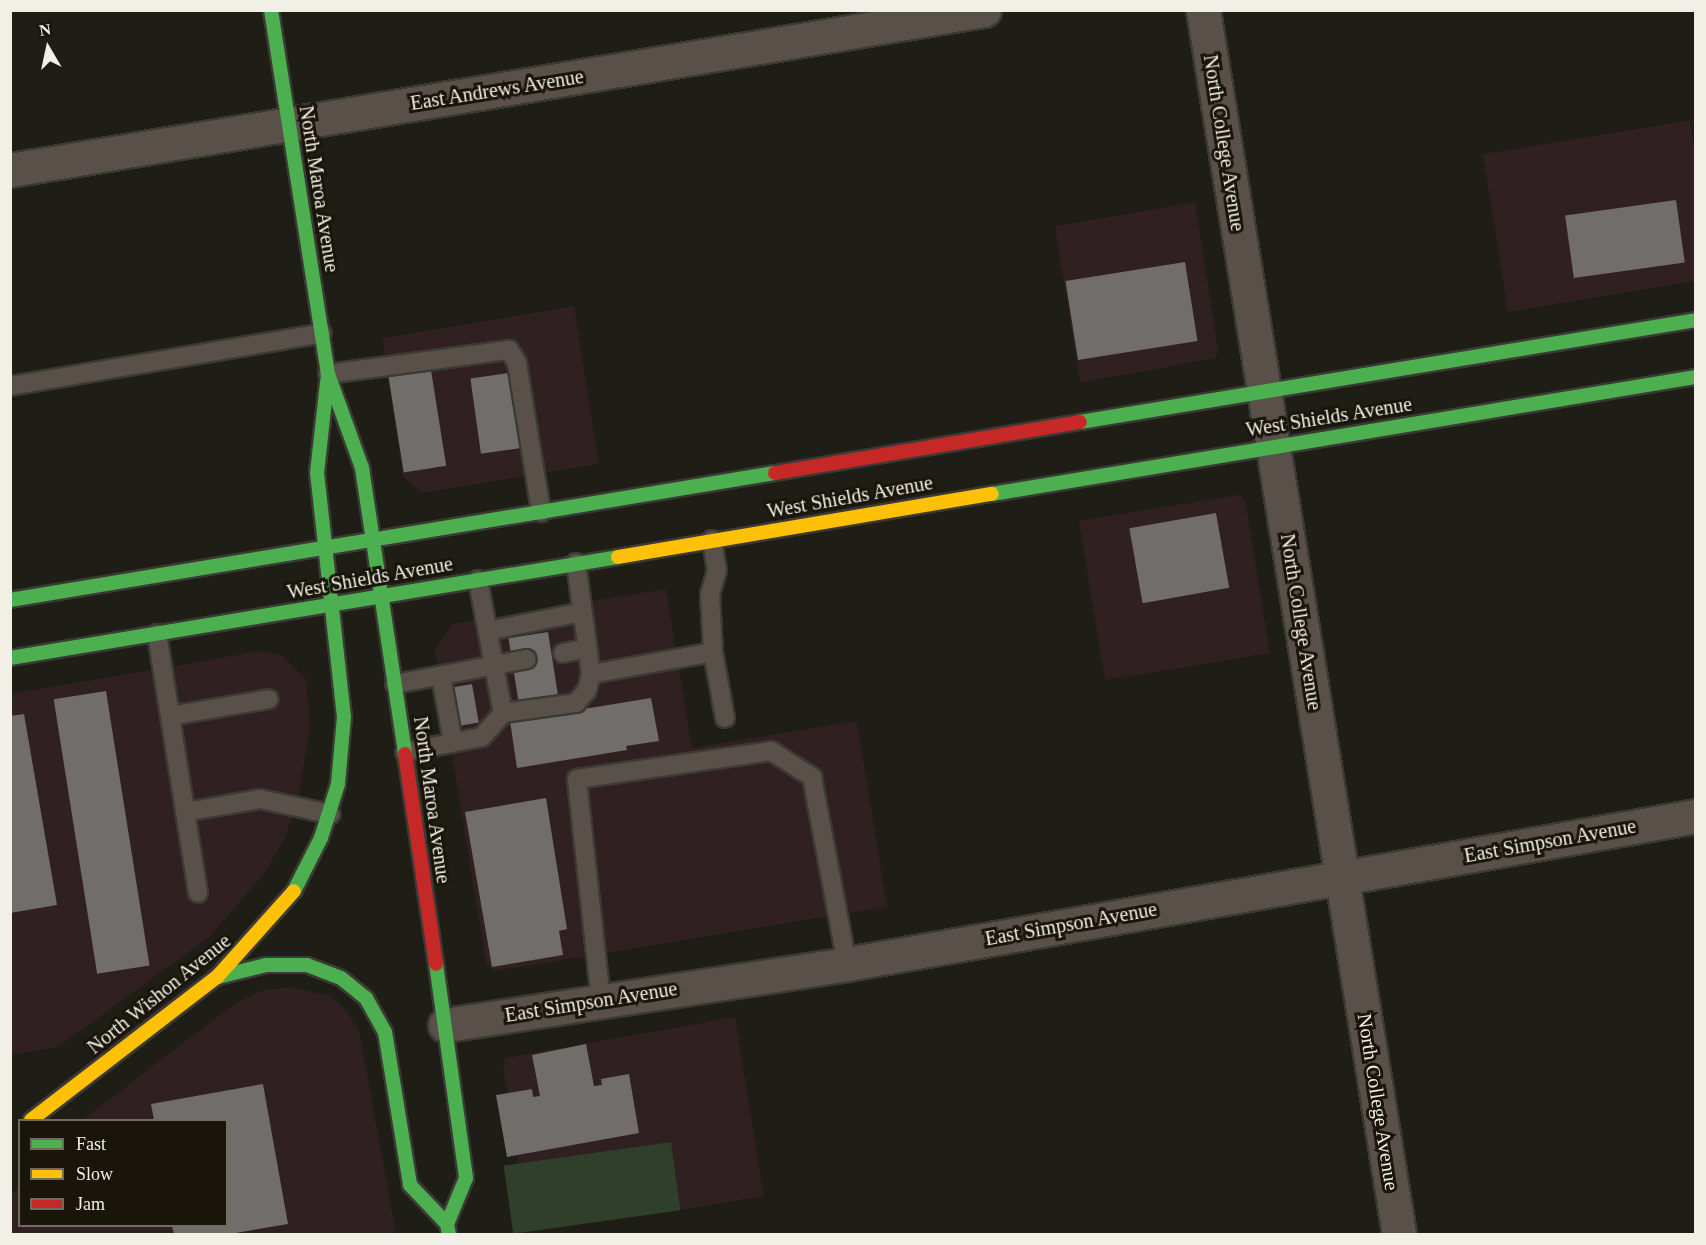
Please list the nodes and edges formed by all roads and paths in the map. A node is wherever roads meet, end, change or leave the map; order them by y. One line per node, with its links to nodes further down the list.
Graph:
1 (272, 10): 4 (main road, North Maroa Avenue)
2 (984, 10): 4 (street, East Andrews Avenue)
3 (1203, 10): 11 (street, North College Avenue)
4 (290, 124): 5 (street, East Andrews Avenue); 7 (main road, North Maroa Avenue)
5 (10, 170)
6 (1695, 320): 11 (main road, West Shields Avenue)
7 (322, 333): 8 (main road, North Maroa Avenue); 10 (lane)
8 (328, 374): 13 (lane); 14 (main road, North Maroa Avenue); 16 (main road, North Maroa Avenue)
9 (1695, 377): 12 (main road, West Shields Avenue)
10 (10, 386)
11 (1264, 392): 12 (street, North College Avenue); 13 (main road, West Shields Avenue)
12 (1273, 446): 15 (main road, West Shields Avenue); 43 (street, North College Avenue)
13 (541, 512): 14 (main road, West Shields Avenue)
14 (374, 540): 16 (main road, West Shields Avenue); 19 (main road, North Maroa Avenue)
15 (712, 540): 17 (main road, West Shields Avenue); 26 (lane)
16 (324, 548): 20 (main road, West Shields Avenue); 21 (main road, North Maroa Avenue)
17 (576, 563): 18 (main road, West Shields Avenue); 22 (lane)
18 (478, 580): 19 (main road, West Shields Avenue); 23 (lane)
19 (382, 596): 21 (main road, West Shields Avenue); 33 (main road, North Maroa Avenue)
20 (10, 600)
21 (331, 605): 24 (main road, West Shields Avenue); 41 (main road, North Wishon Avenue)
22 (582, 612): 23 (lane); 25 (lane)
23 (488, 631): 30 (lane)
24 (157, 634): 28 (main road, West Shields Avenue); 36 (lane)
25 (588, 648): 27 (lane); 31 (lane)
26 (713, 652): 31 (lane); 37 (lane)
27 (562, 653)
28 (10, 658)
29 (527, 659): 30 (lane)
30 (494, 666): 32 (lane); 35 (lane)
31 (591, 674): 35 (lane)
32 (441, 675): 33 (lane); 38 (lane)
33 (395, 684): 39 (main road, North Maroa Avenue)
34 (269, 699): 36 (lane)
35 (503, 714): 38 (lane)
36 (170, 716): 40 (lane)
37 (725, 718)
38 (453, 742): 39 (lane)
39 (405, 752): 48 (main road, North Maroa Avenue)
40 (185, 812): 41 (lane); 44 (lane)
41 (330, 814): 46 (main road, North Wishon Avenue)
42 (1695, 816): 43 (street, East Simpson Avenue)
43 (1342, 877): 45 (street, East Simpson Avenue); 51 (street, North College Avenue)
44 (198, 893)
45 (847, 964): 47 (street, East Simpson Avenue); 47 (lane)
46 (217, 977): 49 (main road, North Wishon Avenue); 50 (main road)
47 (602, 1001): 48 (street, East Simpson Avenue)
48 (445, 1025): 50 (main road, North Maroa Avenue)
49 (32, 1119)
50 (448, 1229)
51 (1399, 1234)

